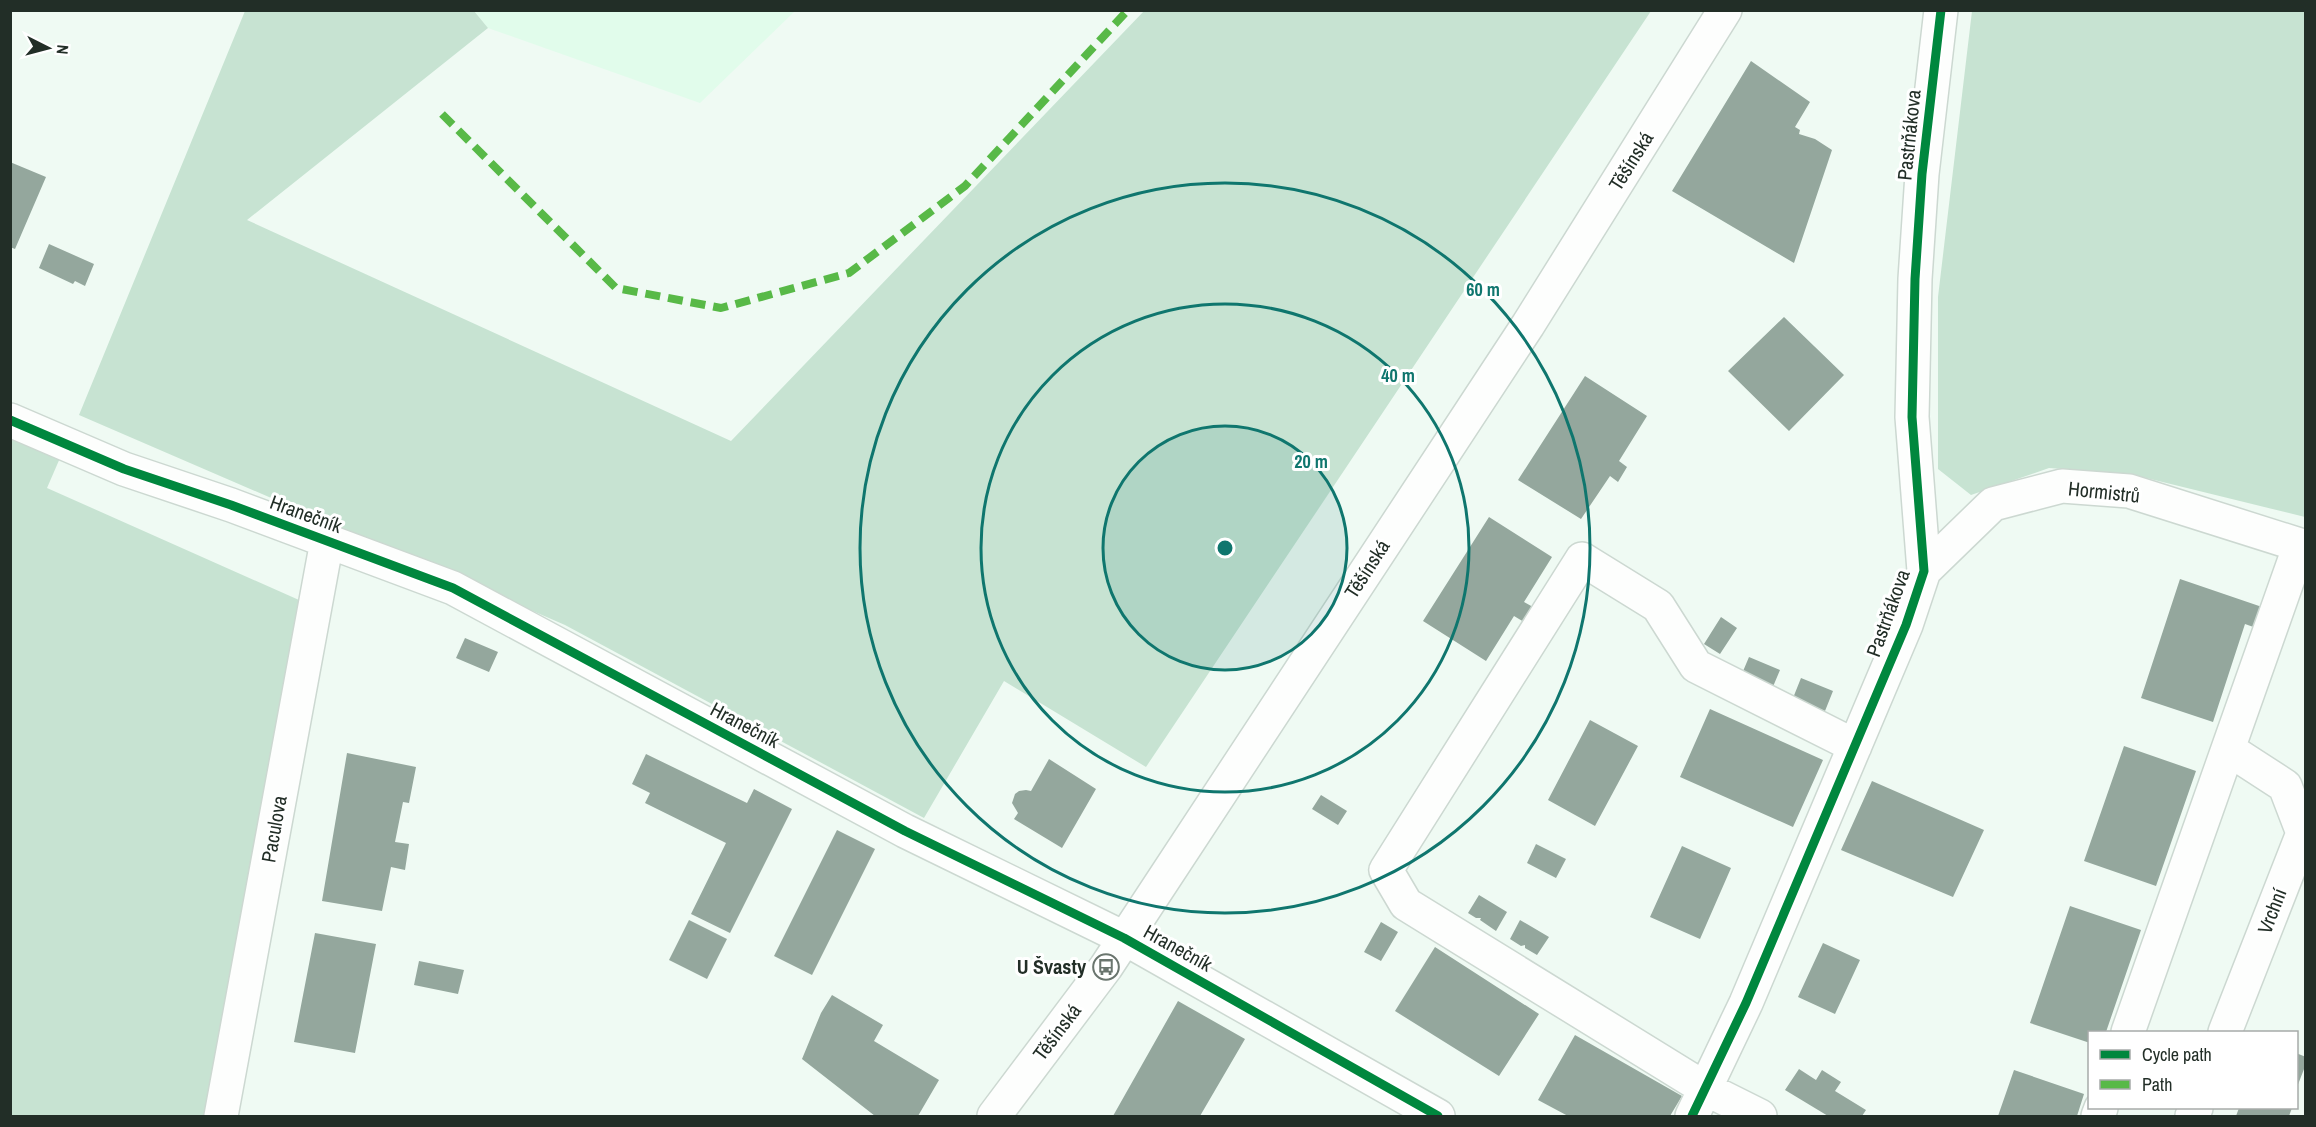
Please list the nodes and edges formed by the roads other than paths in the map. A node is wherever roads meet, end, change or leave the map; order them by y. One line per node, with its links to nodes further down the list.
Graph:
1 (1725, 10): 9 (street, Těšínská)
2 (1941, 10): 6 (street, Pastrňákova)
3 (10, 420): 4 (street, Hranečník)
4 (327, 541): 9 (street, Hranečník); 13 (street, Paculova)
5 (2303, 546): 6 (street, Hormistrů); 8 (street)
6 (1924, 571): 7 (street, Pastrňákova)
7 (1855, 746): 12 (street, Pastrňákova); 12 (street)
8 (2228, 749): 10 (street); 11 (street, Vrchní)
9 (1124, 938): 14 (street, Těšínská); 15 (street, Hranečník)
10 (2128, 1031)
11 (2225, 1031)
12 (1699, 1103): 16 (street)
13 (221, 1116)
14 (994, 1116)
15 (1438, 1116)
16 (1760, 1116)

